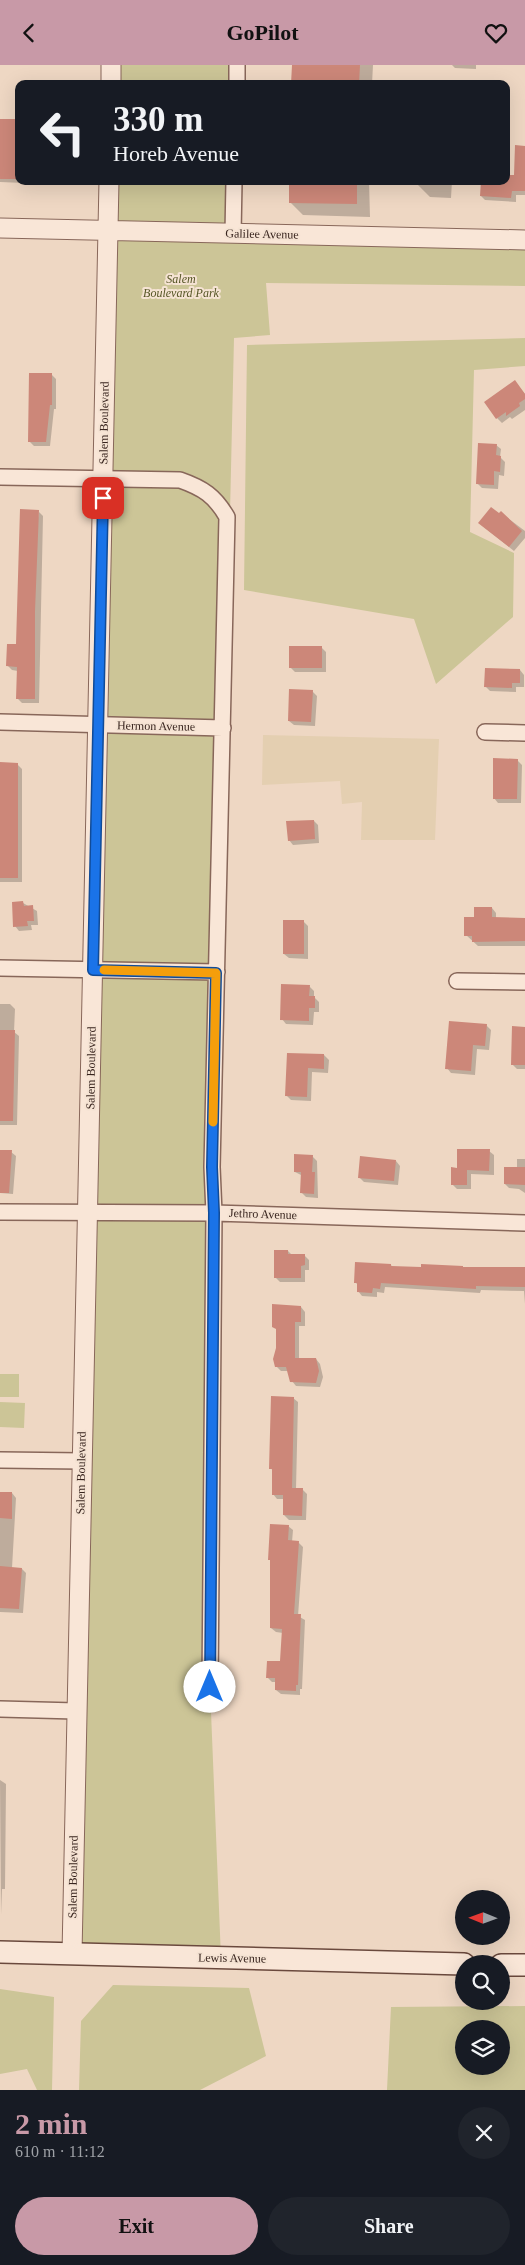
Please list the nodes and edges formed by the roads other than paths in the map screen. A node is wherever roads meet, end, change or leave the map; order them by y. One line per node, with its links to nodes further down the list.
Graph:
1 (112, 65): 3 (street)
2 (237, 65): 4 (street)
3 (111, 80)
4 (237, 80)
5 (109, 185): 8 (street, Salem Boulevard)
6 (234, 185): 9 (street)
7 (0, 228): 8 (street, Galilee Avenue)
8 (108, 231): 9 (street, Galilee Avenue); 12 (street, Salem Boulevard)
9 (233, 234): 10 (street, Galilee Avenue)
10 (525, 240)
11 (0, 477): 12 (street)
12 (103, 479): 14 (street, Salem Boulevard); 15 (street)
13 (0, 722): 14 (street, Hermon Avenue)
14 (98, 725): 15 (street, Hermon Avenue); 19 (street, Salem Boulevard)
15 (223, 728): 20 (street)
16 (485, 732): 17 (street)
17 (525, 733)
18 (0, 968): 19 (street)
19 (93, 970): 20 (street); 25 (street, Salem Boulevard)
20 (216, 973): 24 (street)
21 (457, 981): 22 (street)
22 (525, 982)
23 (0, 1212): 25 (street, Jethro Avenue)
24 (214, 1213): 25 (street, Jethro Avenue); 26 (street, Jethro Avenue); 29 (street)
25 (87, 1214): 28 (street, Salem Boulevard)
26 (525, 1223)
27 (0, 1459): 28 (street)
28 (82, 1461): 31 (street, Salem Boulevard)
29 (210, 1687)
30 (0, 1709): 31 (street)
31 (76, 1711): 33 (street, Salem Boulevard)
32 (0, 1952): 33 (main road, Lewis Avenue)
33 (72, 1954): 34 (main road, Lewis Avenue)
34 (455, 1964)
35 (510, 1965): 36 (main road)
36 (525, 1965)

